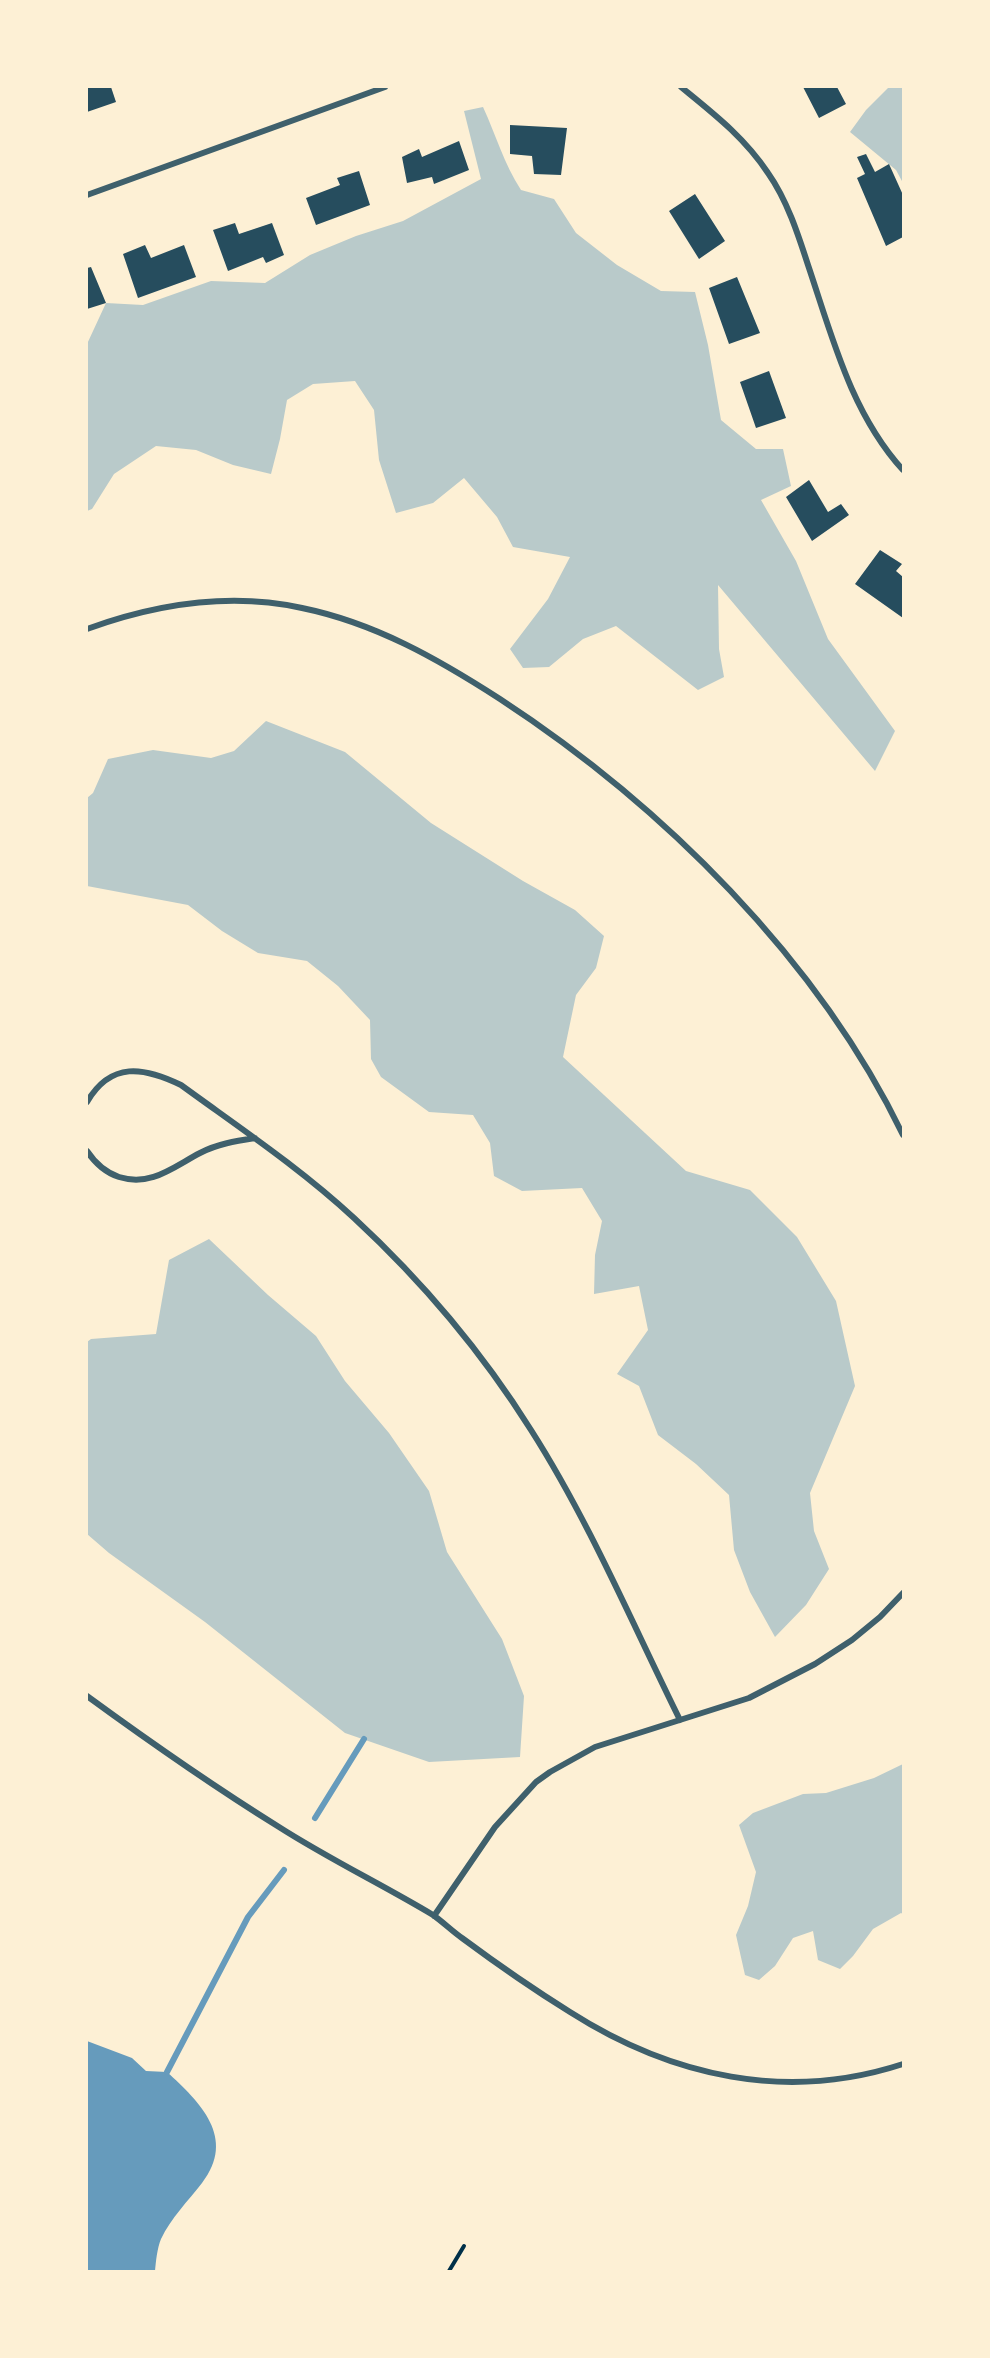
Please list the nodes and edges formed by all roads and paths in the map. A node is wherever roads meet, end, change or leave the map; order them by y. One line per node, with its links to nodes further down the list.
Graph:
1 (385, 87): 3 (street)
2 (681, 87): 4 (street)
3 (87, 195)
4 (903, 470)
5 (87, 629): 7 (street)
6 (87, 1102): 8 (street)
7 (903, 1135)
8 (255, 1138): 9 (street); 12 (street)
9 (87, 1151)
10 (903, 1593): 12 (street)
11 (87, 1696): 13 (street)
12 (680, 1720): 13 (street)
13 (434, 1916): 14 (street)
14 (903, 2064)
15 (464, 2246): 16 (path)
16 (449, 2271)

